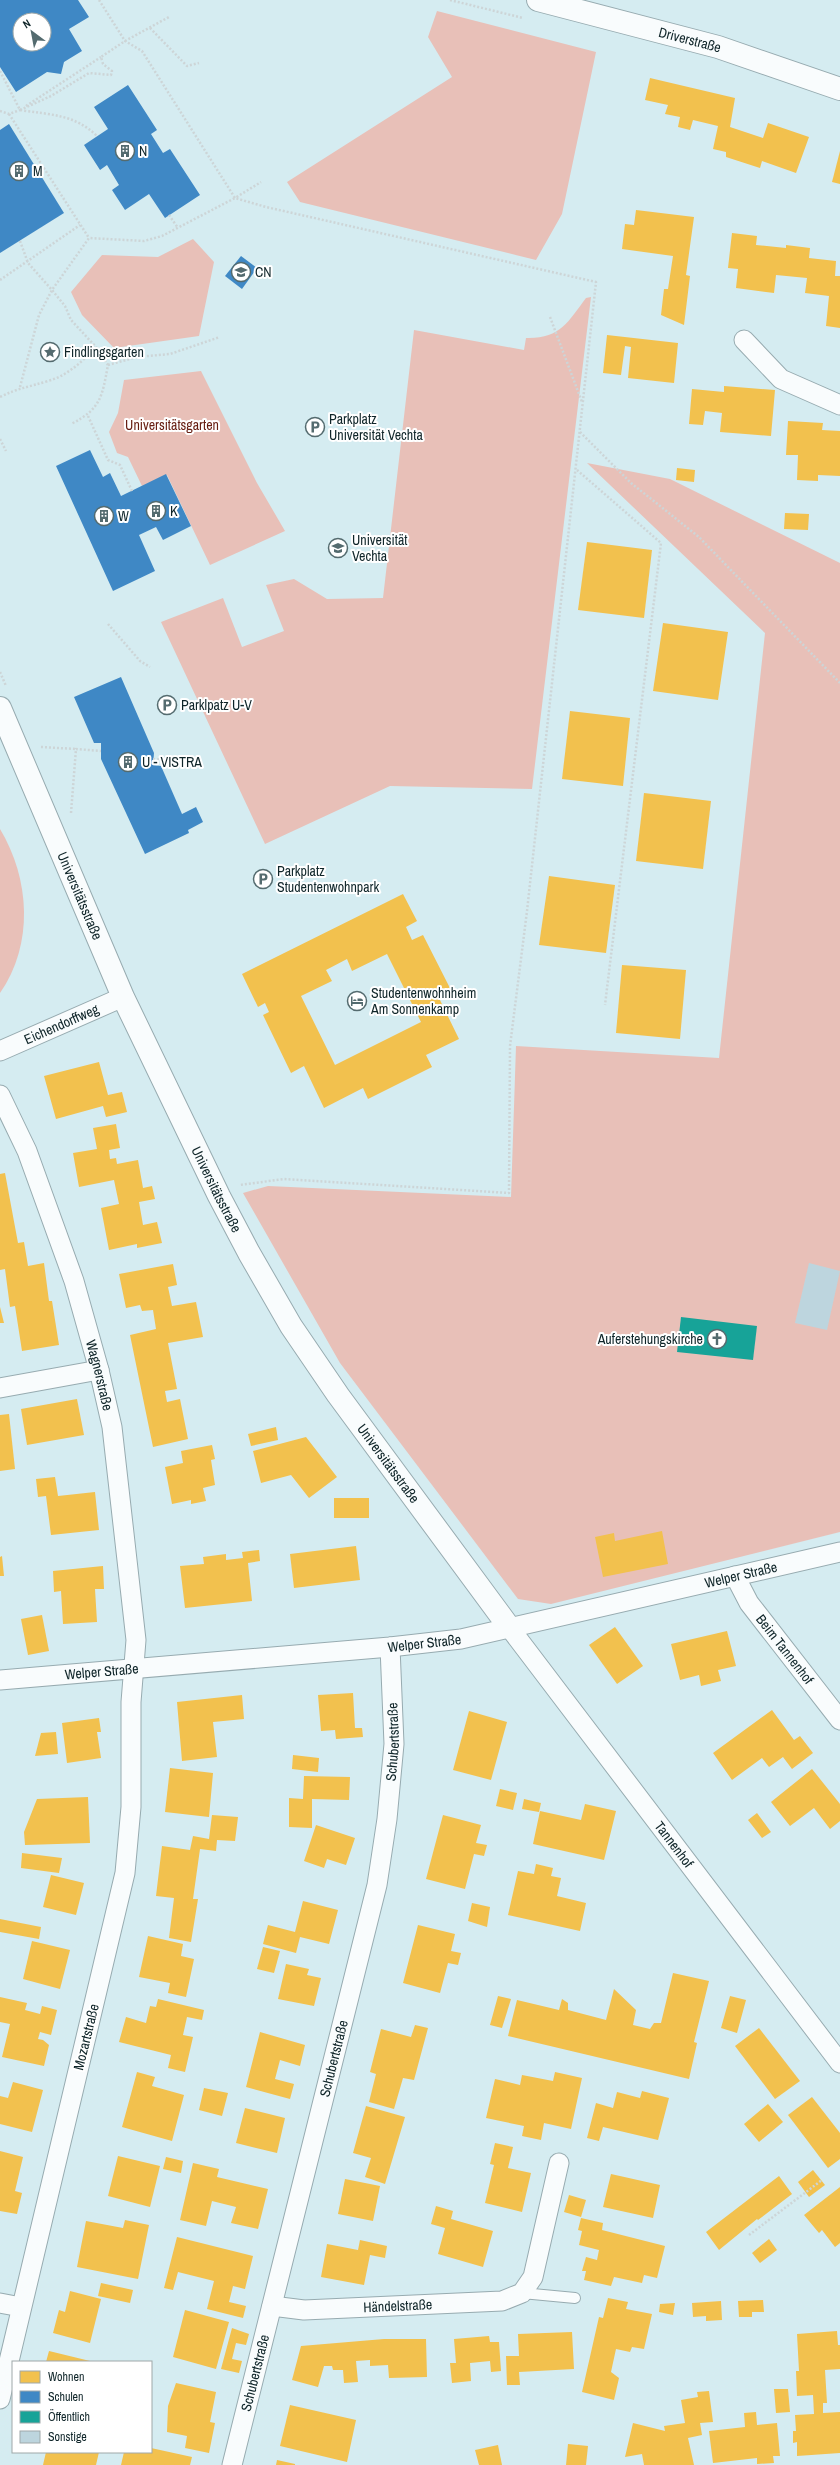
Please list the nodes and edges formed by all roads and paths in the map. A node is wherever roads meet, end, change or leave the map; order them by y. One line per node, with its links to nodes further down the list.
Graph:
1 (99, 0): 5 (path)
2 (538, 0): 9 (street, Driverstraße)
3 (170, 18): 4 (path)
4 (150, 28): 5 (path); 7 (path)
5 (125, 40): 6 (path); 15 (path)
6 (101, 57): 10 (path); 10 (path)
7 (200, 63)
8 (0, 71): 10 (path)
9 (840, 90)
10 (20, 110): 12 (path); 13 (path)
11 (0, 111): 12 (path)
12 (9, 114): 17 (path)
13 (96, 136)
14 (261, 182): 15 (path)
15 (235, 198): 18 (path); 31 (path)
16 (169, 215): 18 (path)
17 (80, 225): 19 (path); 21 (path)
18 (178, 228): 19 (path)
19 (89, 238): 23 (path)
20 (20, 241): 21 (path)
21 (28, 262): 22 (path); 23 (path)
22 (0, 280)
23 (52, 290): 27 (path); 29 (path)
24 (550, 317): 31 (path)
25 (220, 337): 28 (path)
26 (744, 340): 32 (street)
27 (96, 347): 28 (path); 29 (path)
28 (108, 365): 33 (path)
29 (20, 387): 30 (path)
30 (0, 397)
31 (583, 403): 35 (path)
32 (840, 405)
33 (88, 416): 34 (path); 39 (path)
34 (71, 424)
35 (579, 432): 38 (path); 42 (path)
36 (0, 438): 37 (path)
37 (6, 451)
38 (577, 470): 51 (path); 54 (path)
39 (132, 491)
40 (108, 624): 41 (path)
41 (150, 667)
42 (840, 683)
43 (0, 708): 50 (street, Universitätsstraße)
44 (40, 747): 45 (path)
45 (76, 750): 46 (path); 49 (path)
46 (101, 751)
47 (153, 759): 48 (path)
48 (196, 763)
49 (70, 816)
50 (123, 997): 52 (street, Eichendorffweg); 54 (street, Universitätsstraße)
51 (605, 1005)
52 (0, 1051)
53 (0, 1095): 55 (street, Wagnerstraße)
54 (219, 1196): 59 (street, Universitätsstraße)
55 (99, 1370): 56 (street); 61 (street, Wagnerstraße)
56 (0, 1388)
57 (840, 1552): 58 (street, Welper Straße)
58 (735, 1576): 59 (street, Welper Straße); 63 (street, Beim Tannenhof)
59 (509, 1627): 60 (street, Welper Straße); 64 (street, Tannenhof)
60 (390, 1647): 61 (street, Welper Straße); 71 (street, Schubertstraße)
61 (134, 1669): 62 (street, Welper Straße); 72 (street, Mozartstraße)
62 (0, 1680)
63 (840, 1720)
64 (840, 2063)
65 (559, 2163): 68 (street)
66 (822, 2180): 67 (path)
67 (749, 2235)
68 (522, 2293): 69 (lane, Händelstraße); 71 (street, Händelstraße)
69 (575, 2298)
70 (0, 2303): 72 (street)
71 (272, 2306): 74 (street, Schubertstraße)
72 (21, 2307): 73 (street, Mozartstraße)
73 (0, 2398)
74 (232, 2465)

